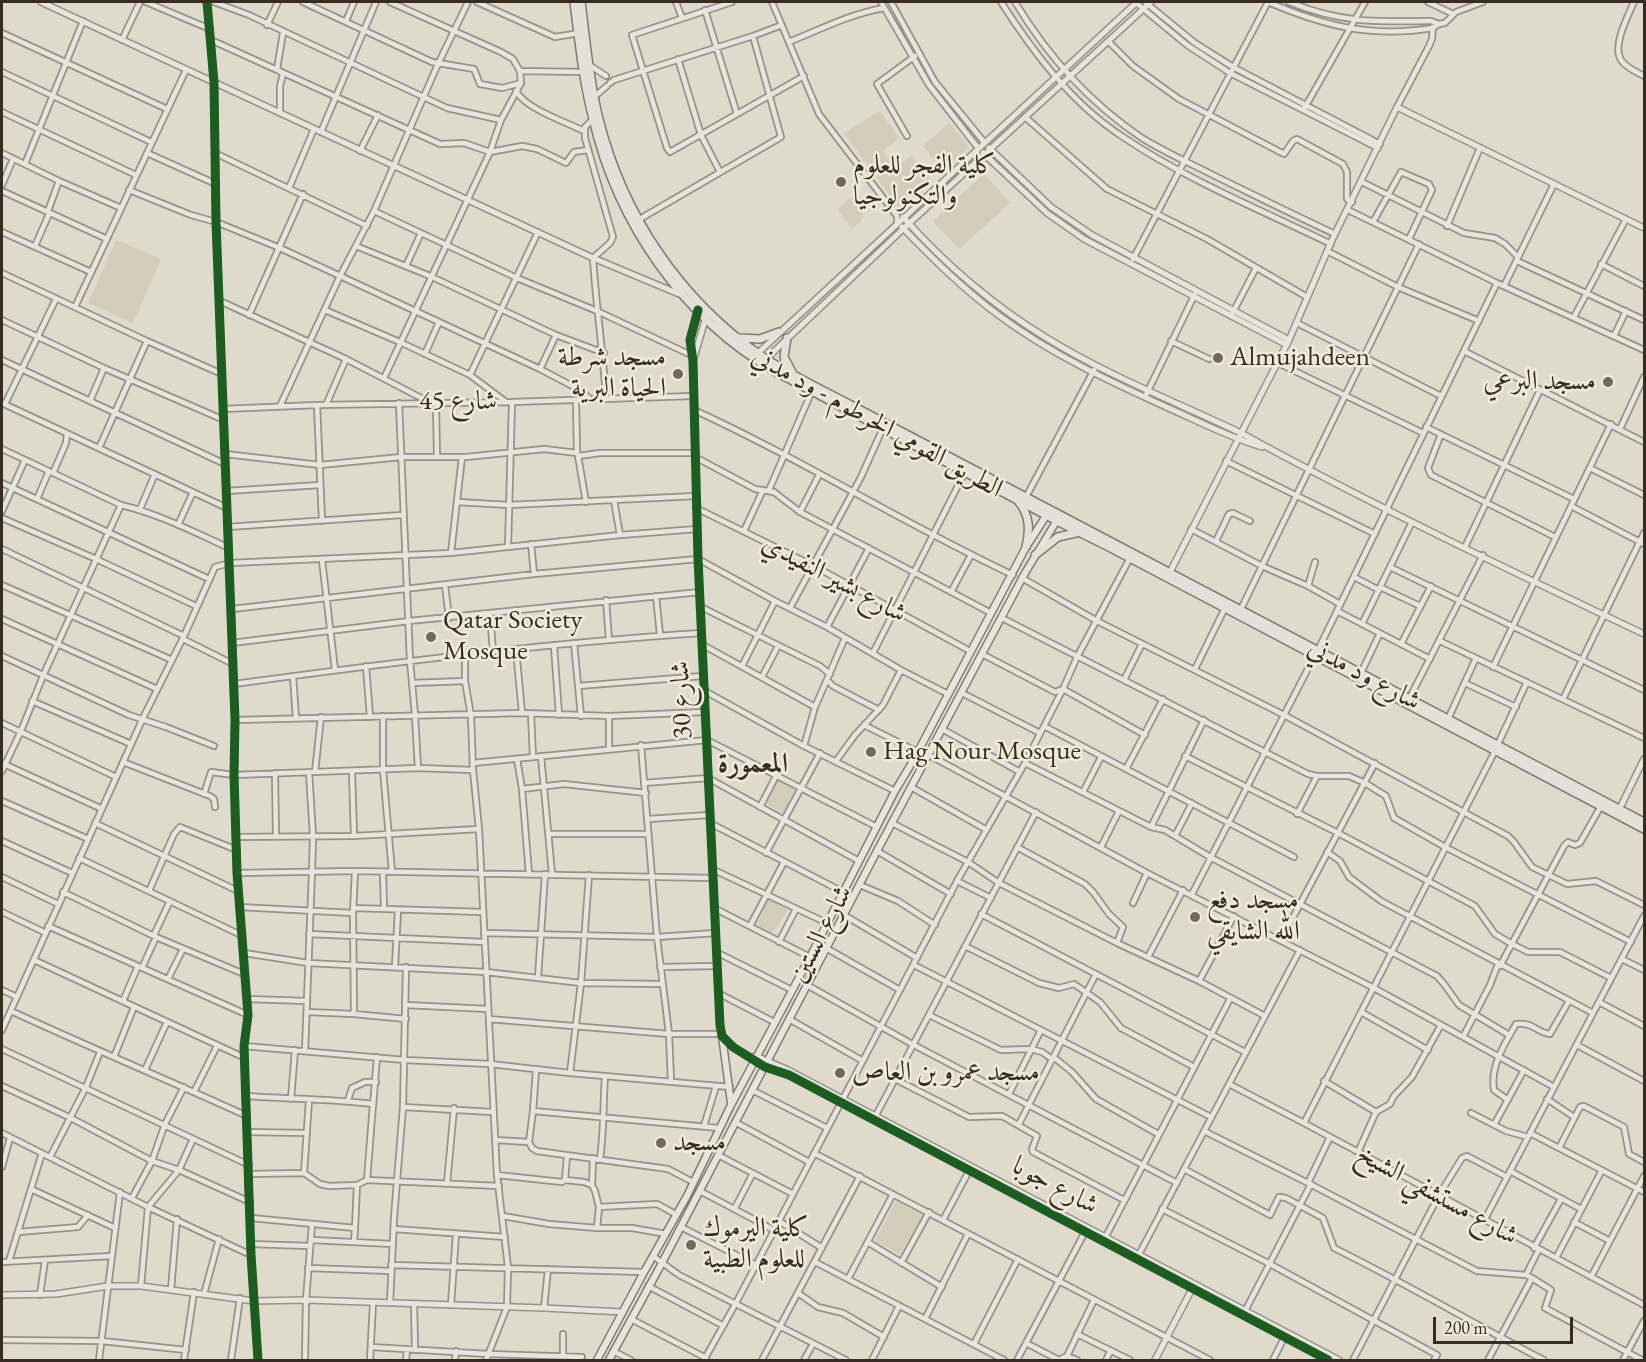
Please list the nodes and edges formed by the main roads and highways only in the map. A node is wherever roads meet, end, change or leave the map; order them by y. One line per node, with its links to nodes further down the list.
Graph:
1 (574, 2): 7 (highway, الطريق القومي الخرطوم - ود مدني)
2 (580, 2): 4 (highway, الطريق القومي الخرطوم - ود مدني)
3 (780, 332): 4 (highway)
4 (739, 338): 6 (highway, الطريق القومي الخرطوم - ود مدني)
5 (787, 338): 6 (highway)
6 (796, 376): 8 (highway, الطريق القومي الخرطوم - ود مدني)
7 (1016, 499): 8 (highway, الطريق القومي الخرطوم - ود مدني); 11 (highway)
8 (1048, 512): 9 (highway, الطريق القومي الخرطوم - ود مدني); 11 (main road, شارع الستين)
9 (1059, 518): 10 (highway, الطريق القومي الخرطوم - ود مدني); 12 (main road, شارع الستين)
10 (1082, 530): 12 (highway); 17 (highway, شارع ود مدني); 17 (highway, شارع ود مدني)
11 (1026, 548): 13 (main road, شارع الستين)
12 (1035, 555): 14 (main road, شارع الستين)
13 (1020, 559): 14 (main road); 15 (main road, شارع الستين)
14 (1030, 564): 16 (main road, شارع الستين)
15 (1014, 572): 16 (main road); 19 (main road, شارع الستين)
16 (1023, 576): 20 (main road, شارع الستين)
17 (1316, 652): 18 (highway, شارع ود مدني); 18 (highway, شارع ود مدني)
18 (1496, 748): 22 (highway, شارع ود مدني); 22 (highway, شارع ود مدني)
19 (890, 800): 20 (main road); 21 (main road, شارع الستين)
20 (901, 806): 23 (main road, شارع الستين)
21 (885, 812): 23 (main road); 27 (main road, شارع الستين)
22 (1618, 812): 24 (highway, شارع ود مدني); 25 (highway, شارع ود مدني)
23 (893, 820): 29 (main road, شارع الستين)
24 (1644, 822)
25 (1644, 829)
26 (722, 1035): 27 (main road)
27 (731, 1105): 28 (main road, شارع الستين)
28 (597, 1360)
29 (609, 1360)

